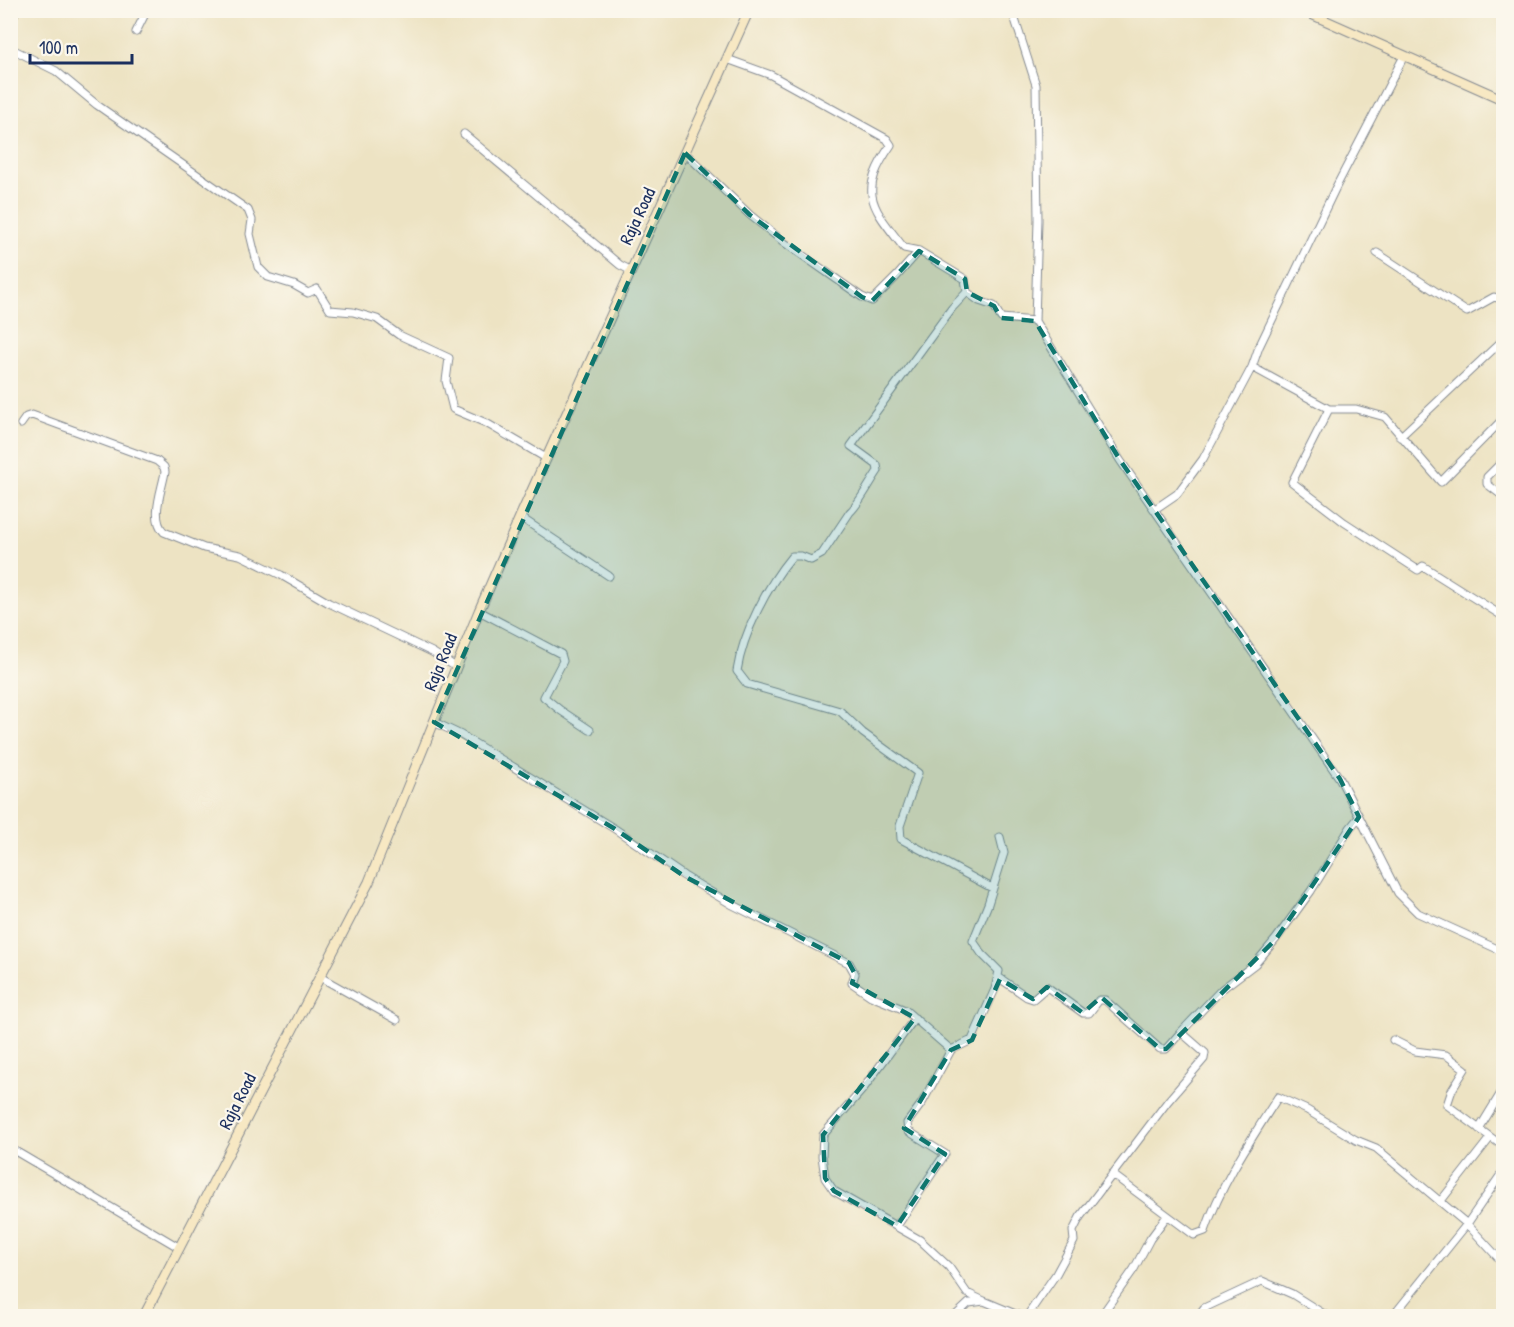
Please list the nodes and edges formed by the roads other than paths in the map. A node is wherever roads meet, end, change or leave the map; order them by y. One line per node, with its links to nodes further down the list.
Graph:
1 (16, 10): 6 (street)
2 (147, 10): 7 (street)
3 (749, 10): 10 (street, Raja Road)
4 (1012, 10): 19 (street)
5 (1302, 10): 9 (street)
6 (10, 24)
7 (136, 32)
8 (10, 48): 26 (street)
9 (1404, 56): 11 (street); 21 (street)
10 (727, 60): 13 (street, Raja Road); 14 (street)
11 (1503, 100)
12 (464, 134): 16 (street)
13 (685, 153): 14 (street); 16 (street, Raja Road)
14 (919, 251): 17 (street)
15 (1377, 253): 18 (street)
16 (630, 270): 26 (street, Raja Road)
17 (967, 292): 19 (street); 39 (street)
18 (1503, 300)
19 (1035, 321): 29 (street)
20 (1503, 339): 25 (street)
21 (1252, 367): 22 (street); 29 (street)
22 (1329, 409): 25 (street); 33 (street)
23 (1503, 418): 25 (street)
24 (21, 424): 34 (street)
25 (1401, 437)
26 (546, 458): 30 (street, Raja Road)
27 (1503, 460): 28 (street)
28 (1503, 497)
29 (1155, 509): 37 (street)
30 (520, 517): 31 (street); 32 (street, Raja Road)
31 (609, 576)
32 (479, 611): 34 (street, Raja Road); 36 (street)
33 (1503, 617)
34 (456, 667): 35 (street, Raja Road)
35 (434, 722): 41 (street, Raja Road); 43 (street)
36 (590, 730)
37 (1359, 818): 40 (street); 45 (street)
38 (1000, 837): 39 (street)
39 (992, 888): 42 (street)
40 (1503, 952)
41 (320, 977): 44 (street); 59 (street, Raja Road)
42 (998, 977): 45 (street); 47 (street)
43 (915, 1018): 47 (street); 58 (street)
44 (397, 1020)
45 (1181, 1032): 54 (street)
46 (1393, 1040): 49 (street)
47 (951, 1050): 58 (street)
48 (1503, 1088): 49 (street)
49 (1479, 1130): 50 (street)
50 (1490, 1138): 51 (street); 55 (street)
51 (1503, 1147)
52 (10, 1148): 59 (street)
53 (1503, 1170): 57 (street)
54 (1112, 1174): 56 (street); 65 (street)
55 (1440, 1202): 56 (street); 57 (street)
56 (1167, 1216): 66 (street)
57 (1467, 1224): 60 (street); 69 (street)
58 (897, 1226): 61 (street)
59 (180, 1248): 62 (street, Raja Road)
60 (1503, 1263)
61 (984, 1301): 63 (street); 64 (street)
62 (144, 1317)
63 (955, 1317)
64 (1020, 1317)
65 (1027, 1317)
66 (1101, 1317)
67 (1198, 1317): 68 (street)
68 (1327, 1317)
69 (1394, 1317)

